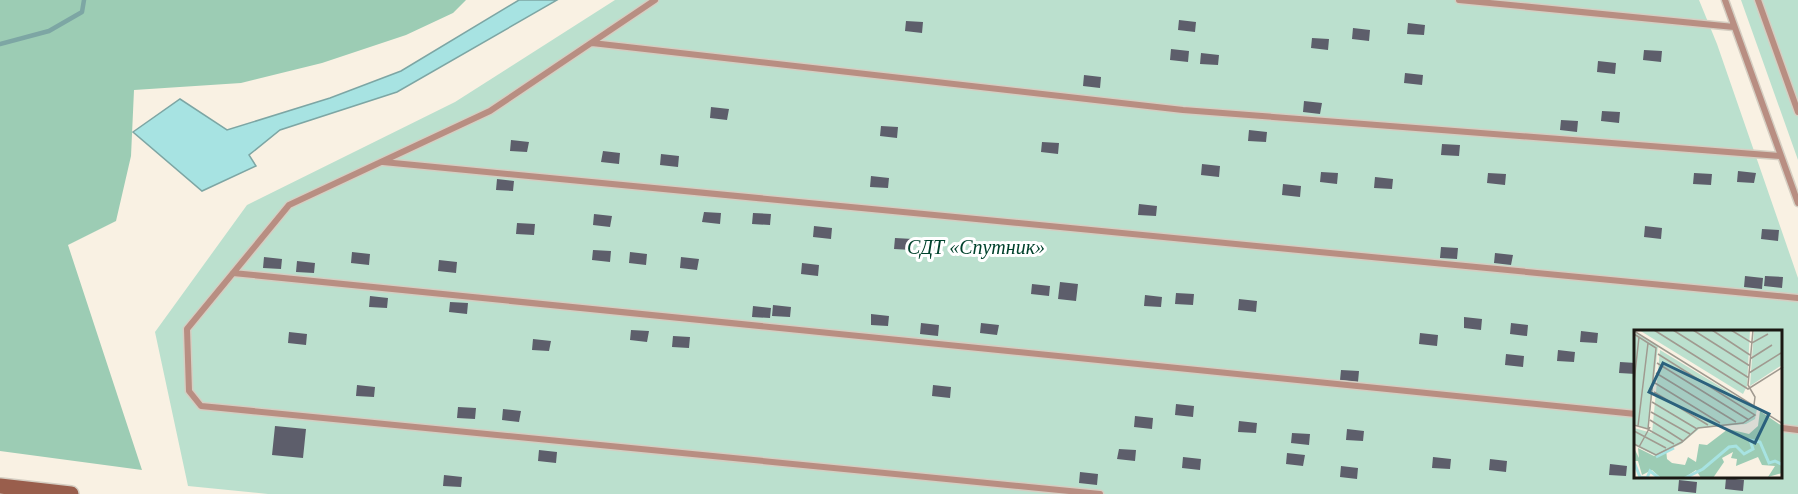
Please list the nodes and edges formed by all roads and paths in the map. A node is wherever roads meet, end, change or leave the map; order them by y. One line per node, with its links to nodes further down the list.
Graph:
1 (656, 0): 6 (lane)
2 (1459, 0): 5 (lane)
3 (1725, 0): 5 (lane)
4 (1758, 0): 7 (lane)
5 (1734, 27): 8 (lane)
6 (592, 43): 8 (lane); 9 (lane)
7 (1798, 112)
8 (1780, 156): 10 (lane)
9 (381, 162): 11 (lane); 12 (lane)
10 (1798, 203)
11 (233, 273): 13 (lane); 18 (lane)
12 (1798, 298)
13 (1634, 414)
14 (1783, 428): 15 (lane)
15 (1798, 430)
16 (0, 486): 17 (main road)
17 (70, 494)
18 (1100, 494)

